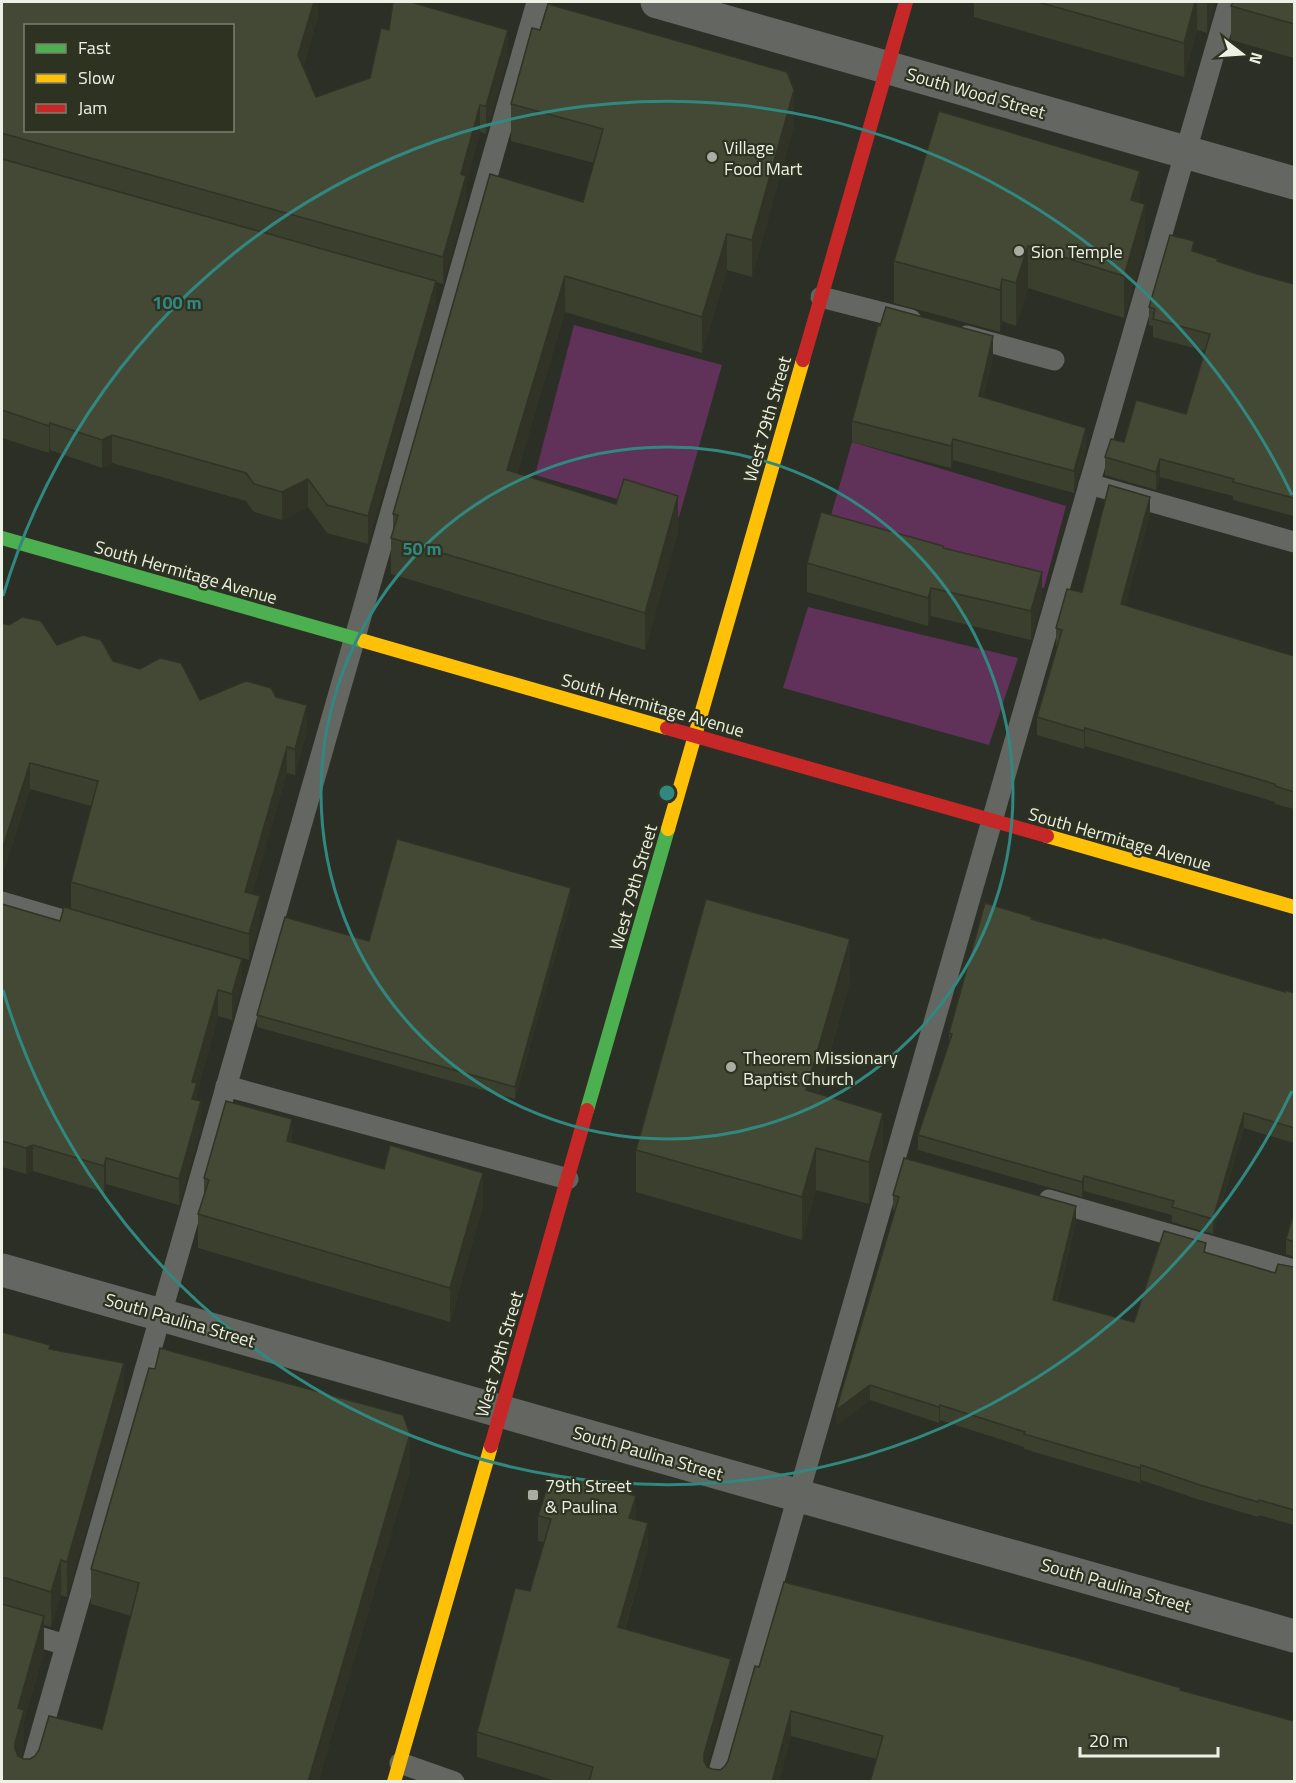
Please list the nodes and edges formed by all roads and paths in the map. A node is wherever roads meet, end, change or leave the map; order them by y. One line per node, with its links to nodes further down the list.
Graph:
1 (537, 2): 10 (lane)
2 (657, 2): 5 (street, South Wood Street)
3 (906, 2): 5 (main road, West 79th Street)
4 (1229, 2): 6 (lane)
5 (887, 67): 6 (street, South Wood Street); 9 (main road, West 79th Street)
6 (1185, 152): 7 (street, South Wood Street); 12 (lane)
7 (1294, 183)
8 (428, 294): 10 (lane)
9 (821, 297): 11 (lane); 16 (main road, West 79th Street)
10 (451, 300): 15 (lane)
11 (1054, 360)
12 (1089, 484): 14 (lane); 17 (lane)
13 (2, 538): 15 (main road, South Hermitage Avenue)
14 (1294, 542)
15 (354, 639): 16 (main road, South Hermitage Avenue); 22 (lane)
16 (695, 736): 17 (main road, South Hermitage Avenue); 26 (main road, West 79th Street)
17 (992, 821): 19 (main road, South Hermitage Avenue); 24 (lane)
18 (2, 902): 20 (lane)
19 (1294, 907)
20 (102, 931)
21 (235, 970): 22 (lane)
22 (257, 976): 23 (lane)
23 (226, 1086): 26 (lane); 30 (lane)
24 (896, 1157): 25 (lane); 32 (lane)
25 (918, 1163)
26 (568, 1179): 31 (main road, West 79th Street)
27 (1032, 1196): 29 (lane)
28 (2, 1270): 30 (street, South Paulina Street)
29 (1294, 1270)
30 (160, 1315): 31 (street, South Paulina Street); 35 (lane)
31 (501, 1411): 32 (street, South Paulina Street); 36 (main road, West 79th Street)
32 (799, 1495): 34 (street, South Paulina Street); 39 (lane)
33 (2, 1626): 35 (lane)
34 (1294, 1636)
35 (66, 1645): 37 (lane)
36 (397, 1772): 38 (lane)
37 (27, 1782)
38 (454, 1782)
39 (716, 1782)

